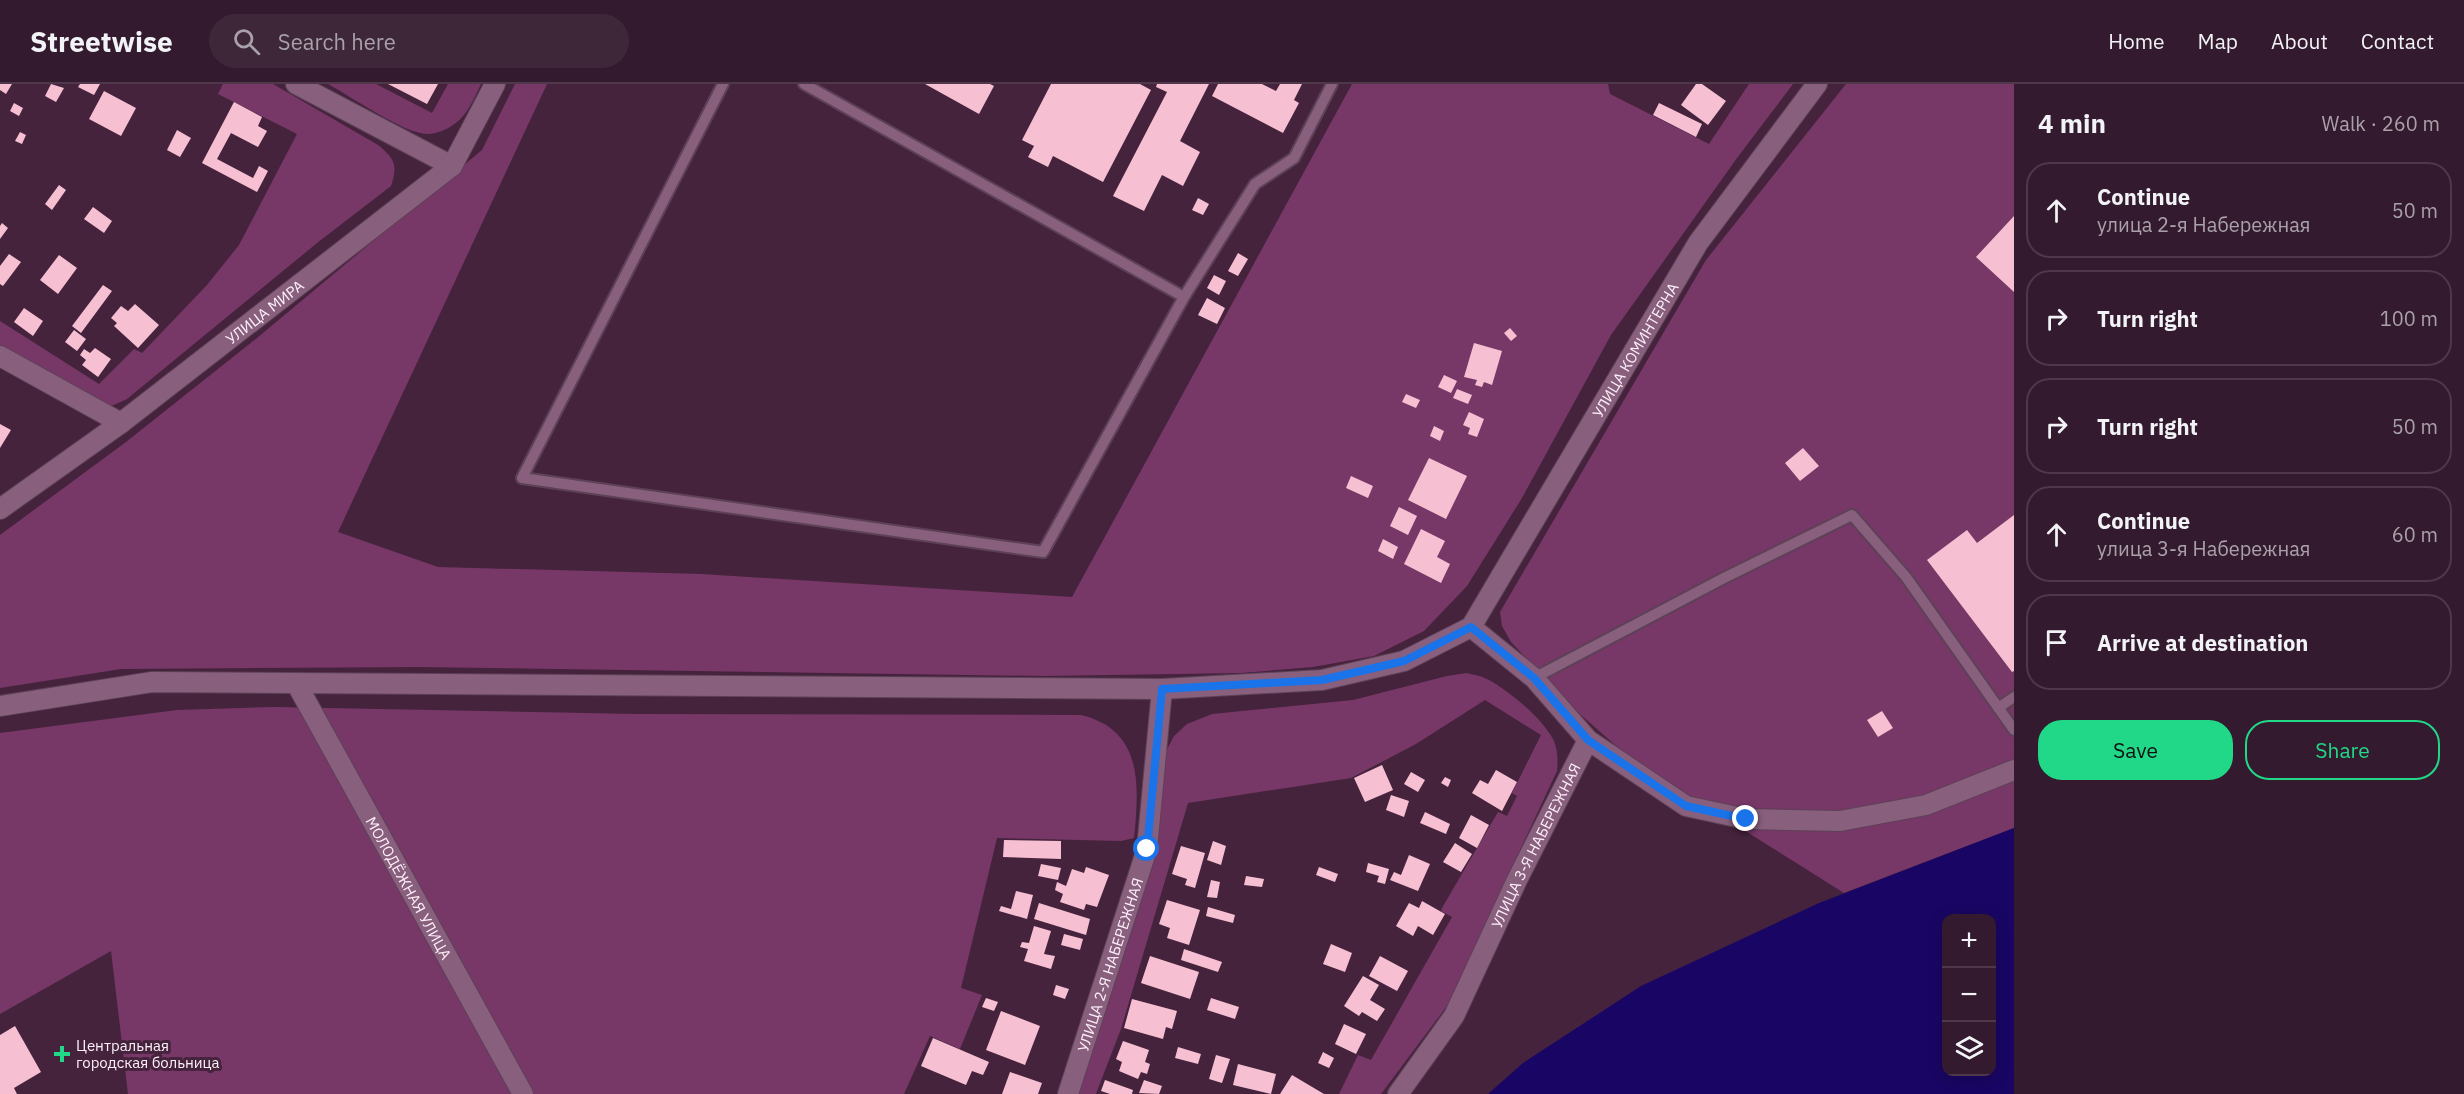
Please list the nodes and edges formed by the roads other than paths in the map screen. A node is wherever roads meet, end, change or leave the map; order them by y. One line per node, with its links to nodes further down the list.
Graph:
1 (296, 84): 7 (street)
2 (495, 84): 7 (street, УЛИЦА МИРА)
3 (723, 84): 8 (lane)
4 (804, 84): 8 (lane)
5 (1332, 84): 8 (lane)
6 (1817, 84): 12 (street, УЛИЦА КОМИНТЕРНА)
7 (452, 166): 10 (street, УЛИЦА МИРА)
8 (1184, 297)
9 (0, 356): 10 (street)
10 (121, 423): 11 (street, УЛИЦА МИРА)
11 (0, 509)
12 (1471, 627): 13 (street); 15 (street)
13 (1534, 678): 18 (lane); 20 (street)
14 (296, 683): 15 (street); 17 (street); 22 (street, МОЛОДЁЖНАЯ УЛИЦА)
15 (1162, 689): 23 (street, УЛИЦА 2-Я НАБЕРЕЖНАЯ)
16 (2014, 697): 18 (lane)
17 (0, 706)
18 (1998, 708): 19 (lane)
19 (2014, 730)
20 (1588, 740): 21 (street); 24 (street, УЛИЦА 3-Я НАБЕРЕЖНАЯ)
21 (2014, 770)
22 (523, 1094)
23 (1068, 1094)
24 (1398, 1094)

